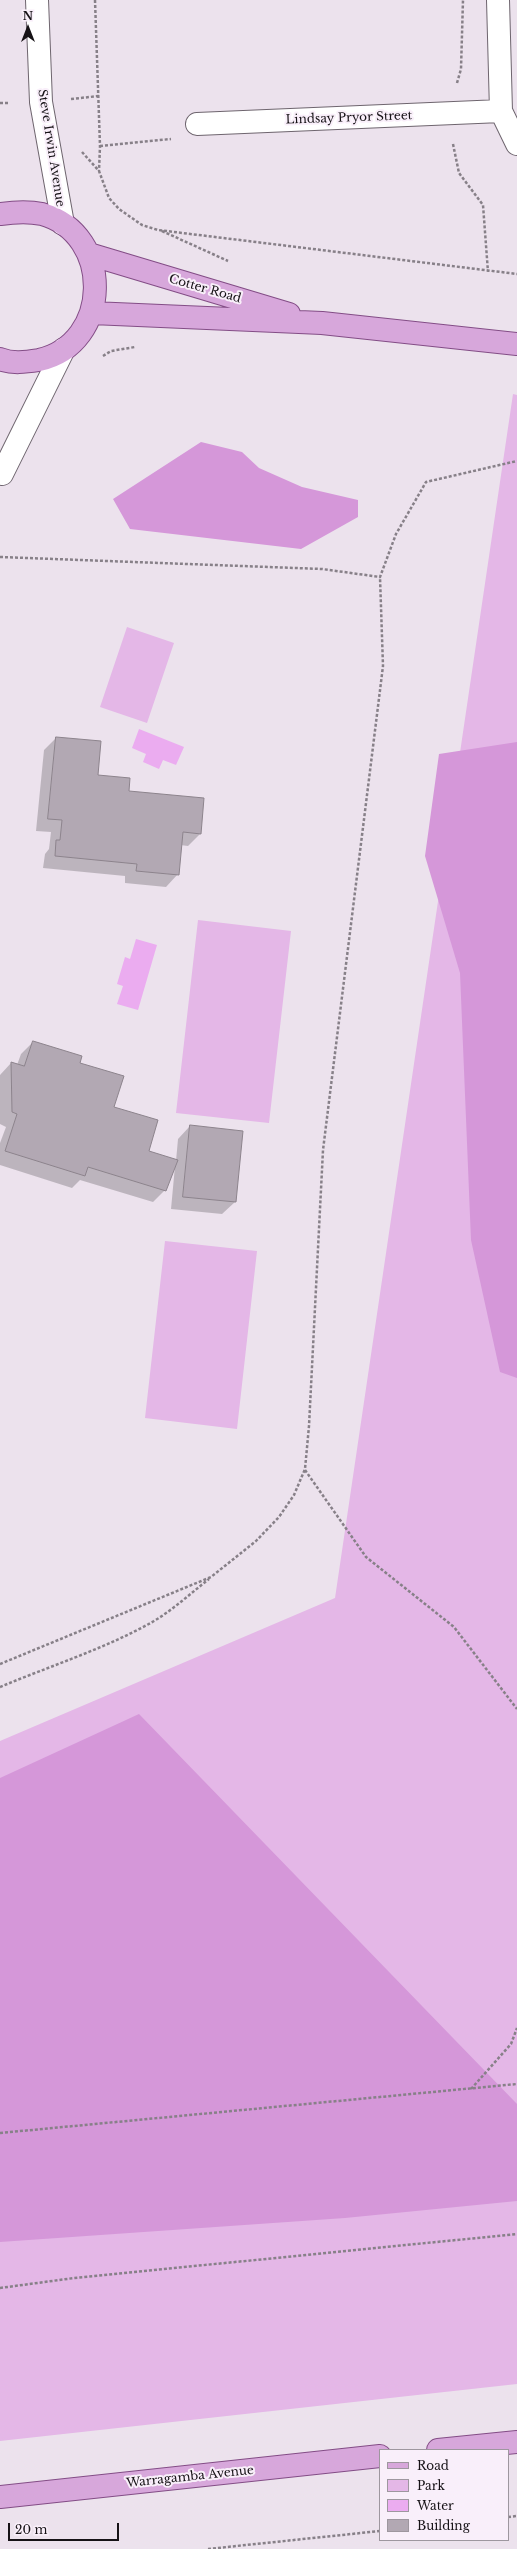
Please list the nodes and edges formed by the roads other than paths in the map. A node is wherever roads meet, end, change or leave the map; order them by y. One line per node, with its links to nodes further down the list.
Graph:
1 (37, 0): 7 (street, Steve Irwin Avenue)
2 (498, 0): 3 (street)
3 (501, 111): 4 (street, Lindsay Pryor Street); 5 (street)
4 (197, 124)
5 (517, 144)
6 (0, 214): 7 (main road)
7 (63, 224): 8 (main road)
8 (89, 254): 9 (main road); 10 (main road, Cotter Road)
9 (92, 313): 10 (main road, Cotter Road); 12 (main road)
10 (322, 323): 11 (main road, Cotter Road)
11 (517, 344)
12 (64, 349): 13 (main road); 14 (street)
13 (0, 359)
14 (1, 476)
15 (517, 2442): 16 (main road)
16 (448, 2449)
17 (379, 2456): 18 (main road, Warragamba Avenue)
18 (0, 2497)

